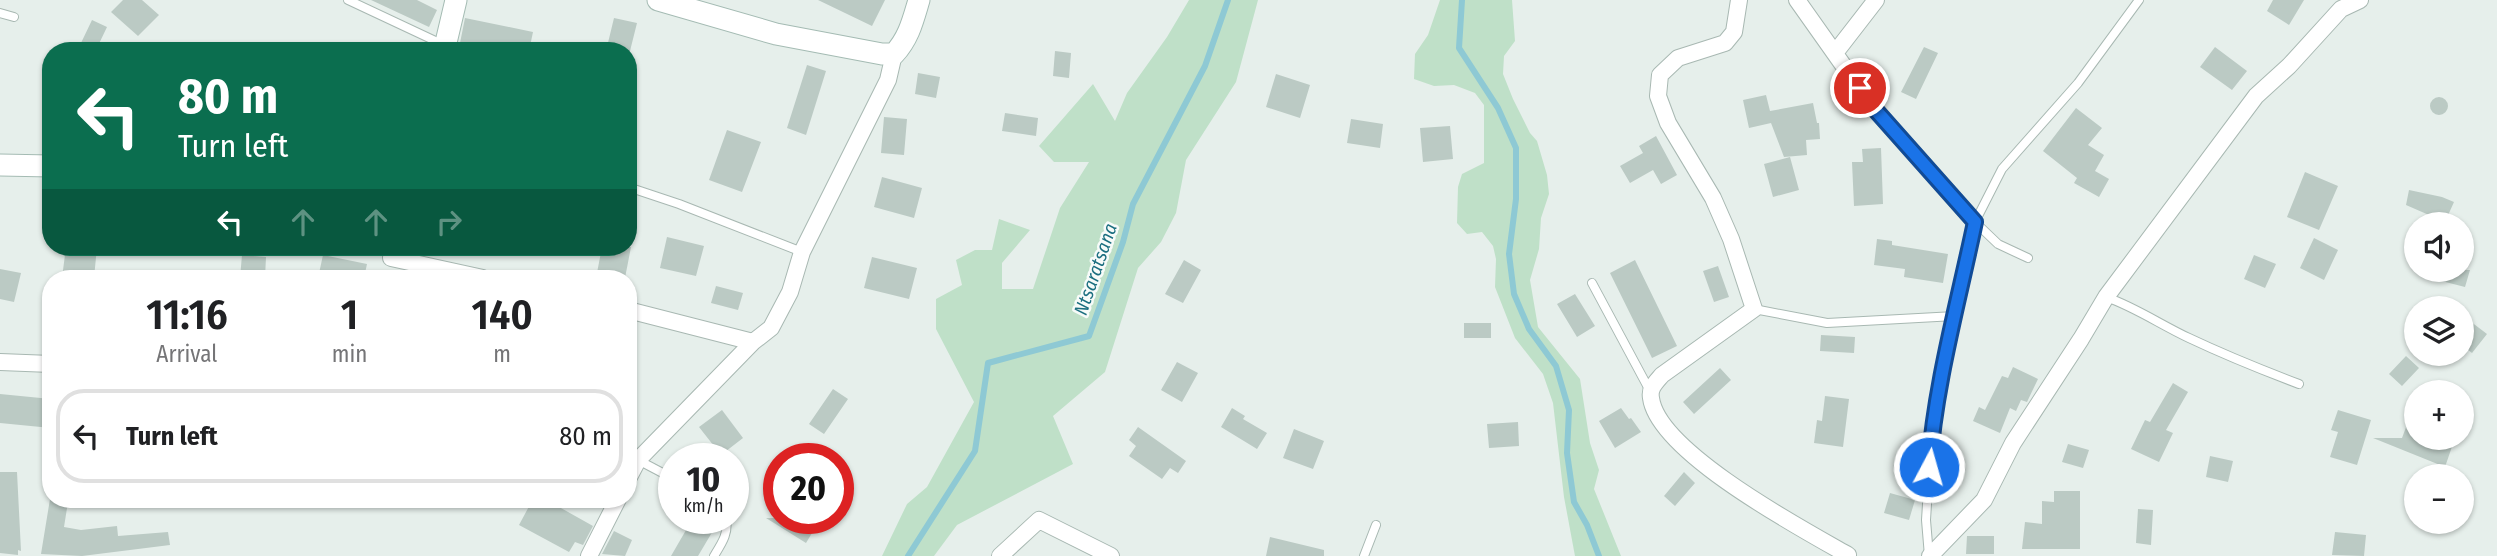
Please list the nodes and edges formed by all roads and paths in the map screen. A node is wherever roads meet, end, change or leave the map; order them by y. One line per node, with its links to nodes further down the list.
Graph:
1 (348, 0): 12 (lane)
2 (456, 0): 13 (street)
3 (658, 0): 15 (street)
4 (919, 0): 15 (street)
5 (1739, 0): 26 (street)
6 (1797, 0): 14 (street)
7 (1876, 0): 14 (street)
8 (2139, 0): 19 (lane)
9 (2360, 0): 25 (street)
10 (0, 13): 11 (lane)
11 (14, 17)
12 (433, 42)
13 (446, 42)
14 (1835, 53): 19 (street)
15 (894, 54): 20 (street)
16 (0, 165): 17 (street)
17 (42, 166)
18 (637, 190): 20 (lane)
19 (1975, 222): 22 (lane); 28 (lane)
20 (802, 252): 29 (street)
21 (391, 256): 23 (street)
22 (2028, 258)
23 (446, 270)
24 (1592, 283): 33 (lane)
25 (2106, 297): 32 (lane); 46 (street)
26 (1755, 309): 28 (lane); 33 (street)
27 (637, 312): 29 (street)
28 (1955, 316): 46 (lane)
29 (753, 342): 34 (street)
30 (0, 362): 31 (street)
31 (42, 364)
32 (2300, 384)
33 (1651, 394): 40 (street)
34 (637, 455)
35 (637, 461): 36 (lane)
36 (658, 471)
37 (613, 508): 41 (street)
38 (1376, 525): 45 (lane)
39 (726, 534): 42 (lane)
40 (1848, 555)
41 (589, 556)
42 (714, 556)
43 (1000, 556): 44 (street)
44 (1111, 556)
45 (1364, 556)
46 (1930, 556)

